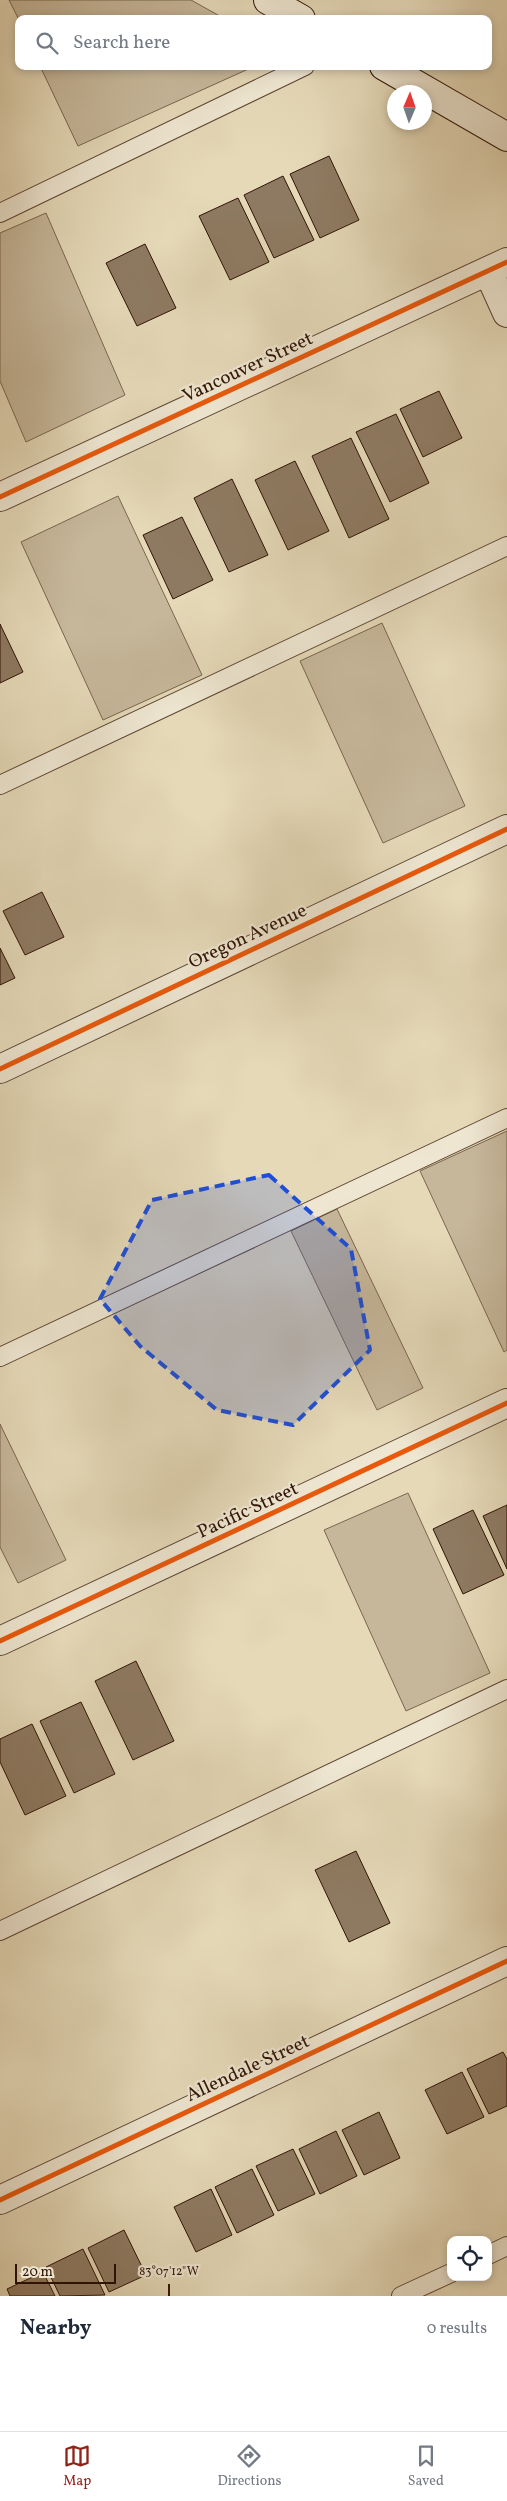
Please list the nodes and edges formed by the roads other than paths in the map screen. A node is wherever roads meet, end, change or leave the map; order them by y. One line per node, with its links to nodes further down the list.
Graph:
1 (268, 0): 2 (street)
2 (294, 15)
3 (298, 70): 6 (lane)
4 (391, 70): 5 (street)
5 (507, 137)
6 (0, 213)
7 (498, 267): 8 (street); 9 (street, Vancouver Street)
8 (507, 313)
9 (0, 497)
10 (507, 546): 11 (lane)
11 (0, 785)
12 (507, 829): 13 (street, Oregon Avenue)
13 (0, 1069)
14 (507, 1118): 15 (lane)
15 (0, 1357)
16 (507, 1403): 17 (street, Pacific Street)
17 (0, 1641)
18 (507, 1689): 19 (lane)
19 (0, 1931)
20 (507, 1960): 21 (street, Allendale Street)
21 (0, 2200)
22 (507, 2246): 23 (lane)
23 (492, 2253)
24 (447, 2275): 25 (lane)
25 (401, 2296)

